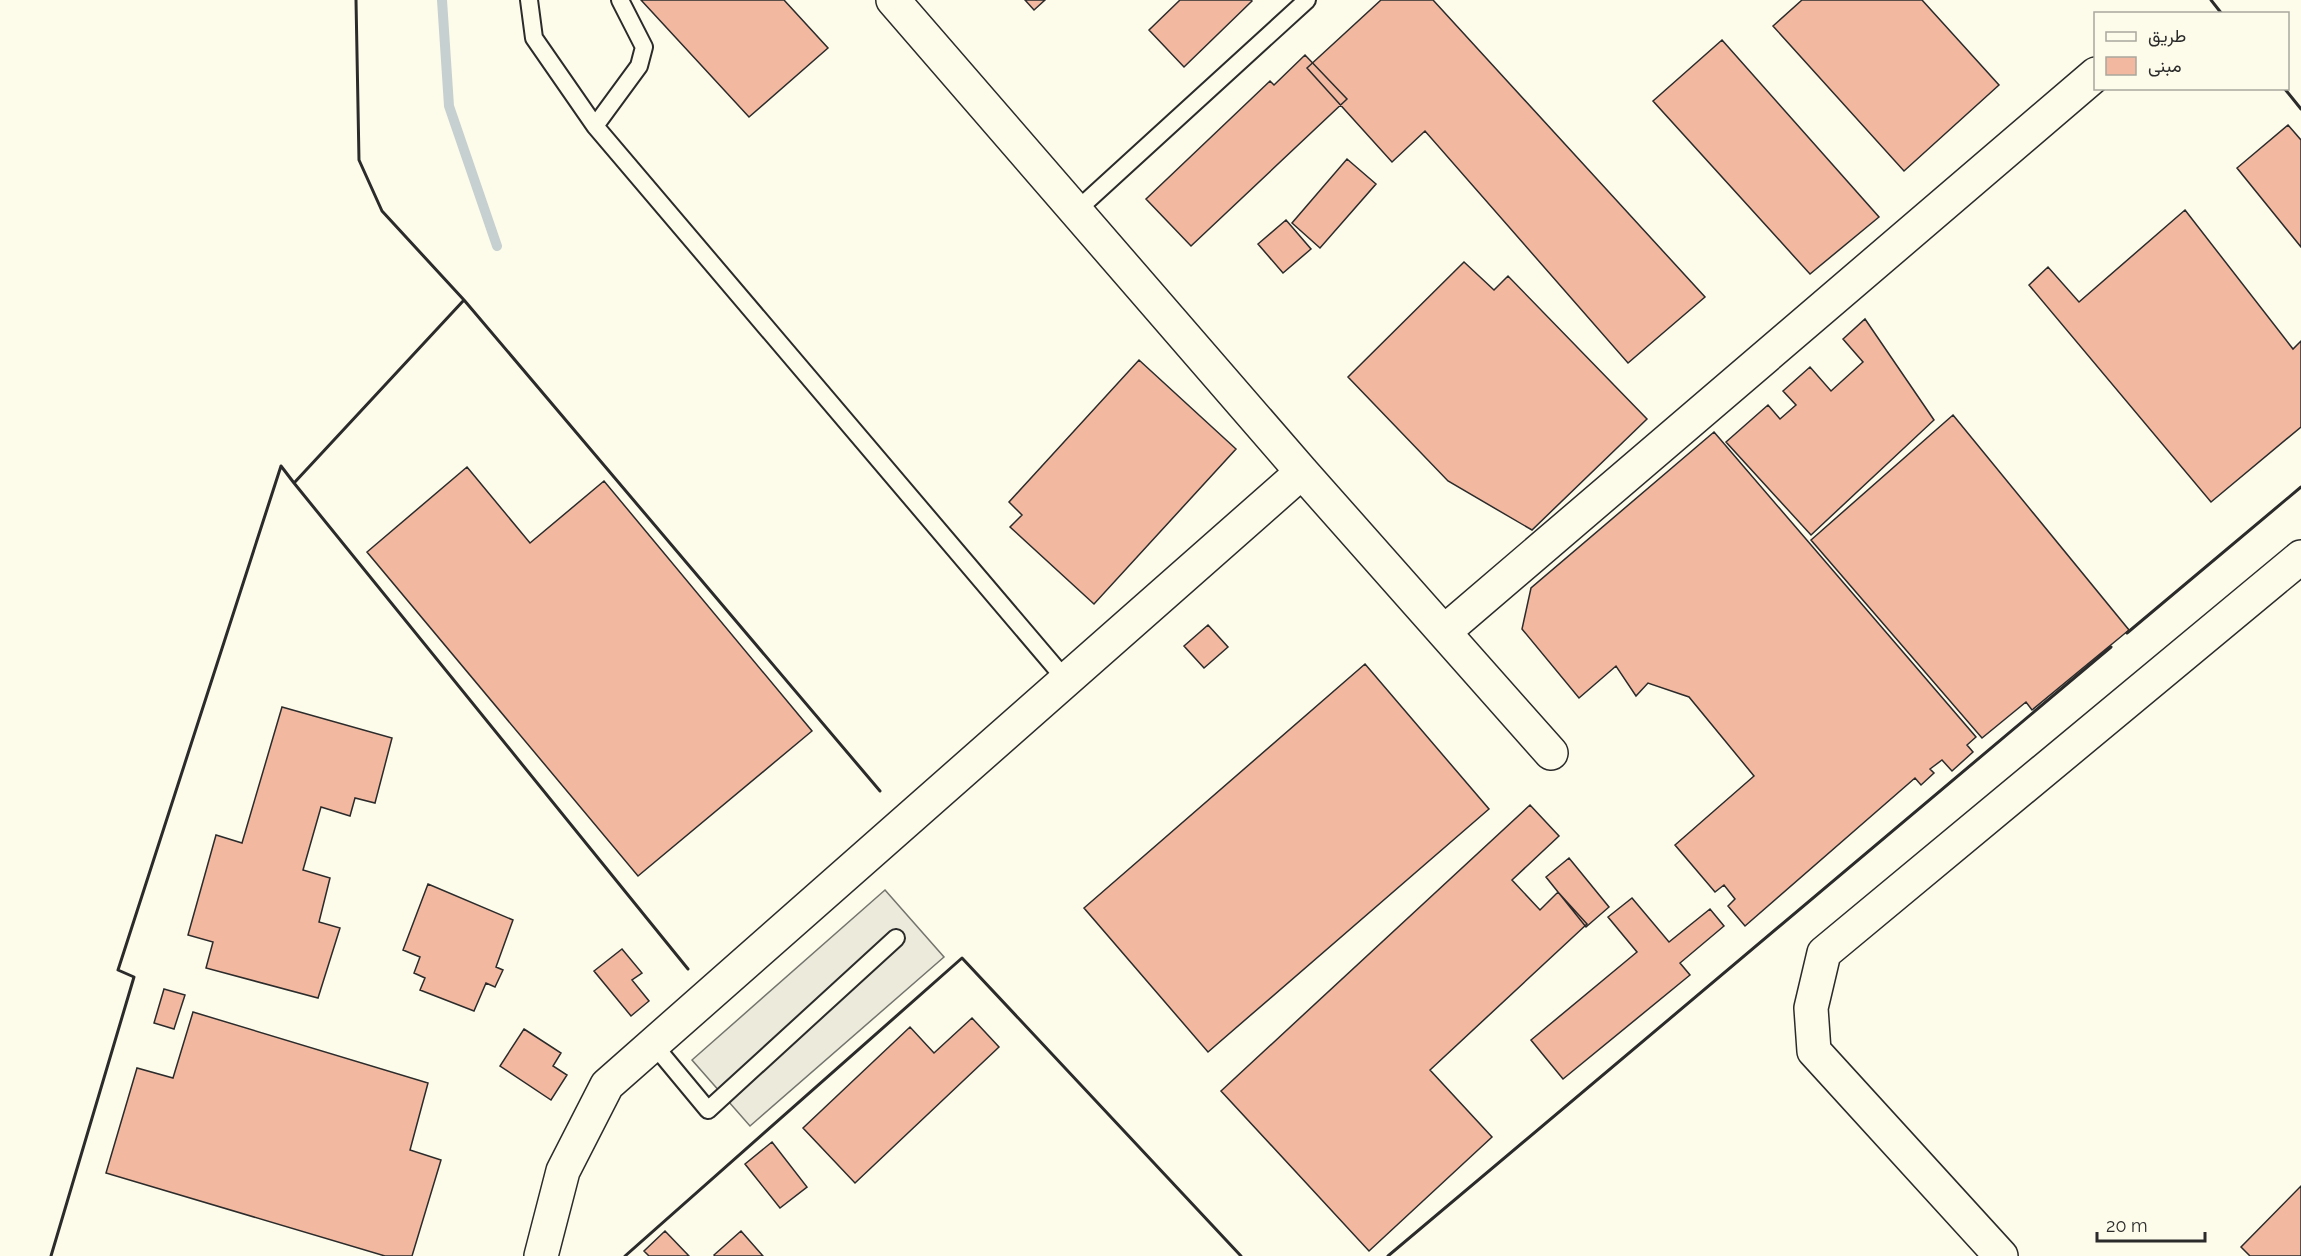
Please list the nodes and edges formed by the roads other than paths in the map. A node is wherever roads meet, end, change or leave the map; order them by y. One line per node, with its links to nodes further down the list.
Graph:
1 (529, 0): 6 (lane)
2 (621, 0): 6 (lane)
3 (893, 0): 7 (street)
4 (1307, 0): 7 (lane)
5 (2094, 76): 10 (street)
6 (596, 126): 11 (lane)
7 (1076, 211): 8 (street)
8 (1302, 472): 10 (street); 11 (street)
9 (2301, 557): 16 (street)
10 (1444, 632): 12 (street)
11 (1066, 680): 14 (street)
12 (1551, 753)
13 (896, 938): 14 (lane)
14 (654, 1044): 15 (street)
15 (541, 1256)
16 (2001, 1256)

